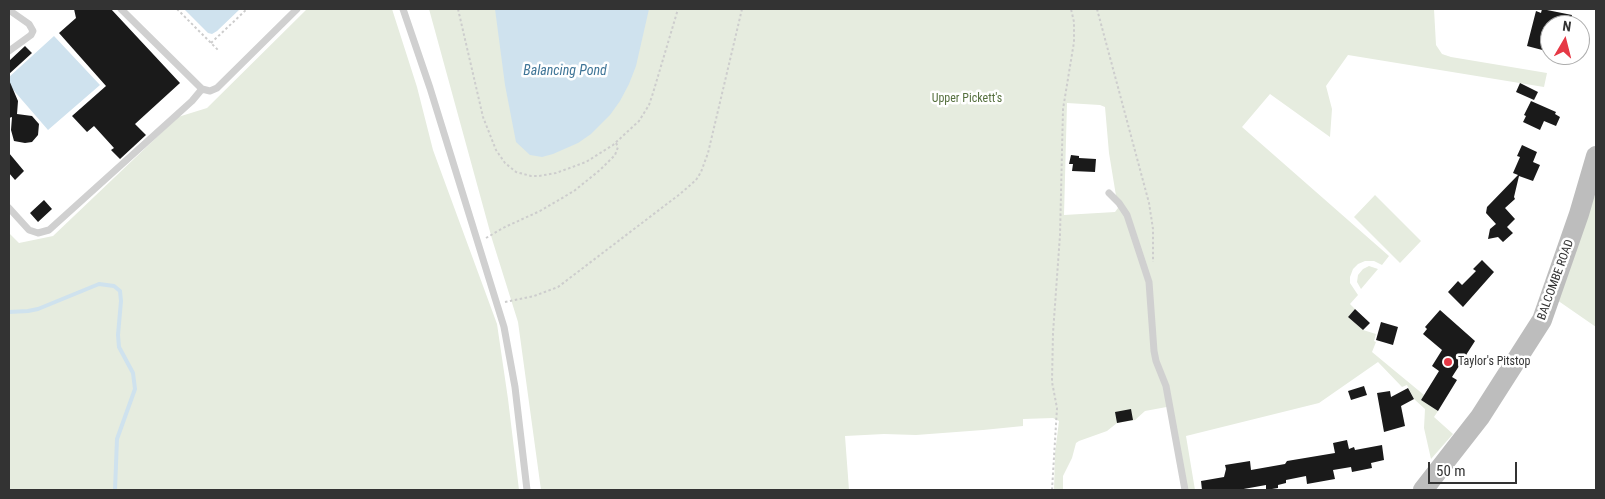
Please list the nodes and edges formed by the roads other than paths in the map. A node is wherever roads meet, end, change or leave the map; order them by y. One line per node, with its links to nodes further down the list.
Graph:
1 (122, 9): 6 (lane)
2 (297, 9): 6 (lane)
3 (403, 9): 10 (lane)
4 (9, 10): 5 (lane)
5 (9, 51)
6 (202, 88): 9 (lane)
7 (1596, 156): 12 (main road, BALCOMBE ROAD)
8 (1109, 193): 11 (lane)
9 (9, 208)
10 (528, 490)
11 (1185, 490)
12 (1423, 490)

